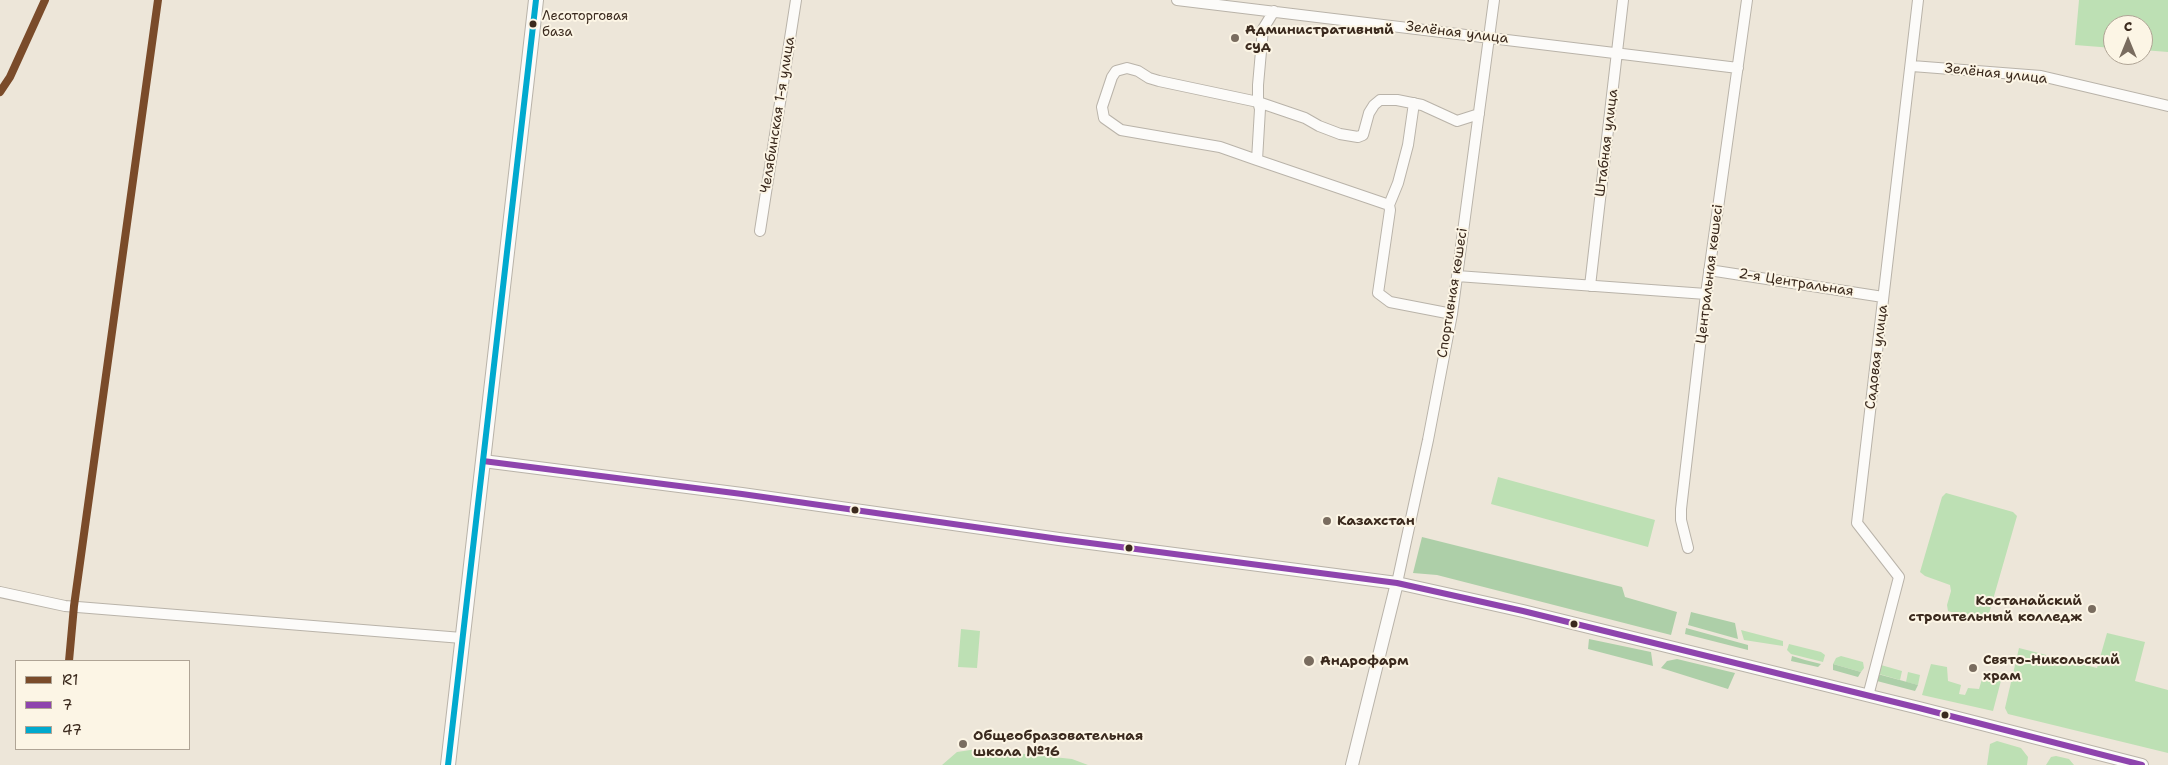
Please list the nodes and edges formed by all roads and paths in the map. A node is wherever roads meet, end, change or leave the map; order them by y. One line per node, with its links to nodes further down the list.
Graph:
1 (536, 0): 26 (main road)
2 (796, 0): 19 (street, Челябинская 1-я улица)
3 (1177, 0): 8 (street, Зелёная улица)
4 (1494, 0): 9 (street, Спортивная көшесі)
5 (1623, 0): 10 (street, Штабная улица)
6 (1747, 0): 12 (street, Центральная көшесі)
7 (1918, 0): 11 (street, Садовая улица)
8 (1274, 11): 9 (street, Зелёная улица); 13 (street)
9 (1489, 37): 10 (street, Зелёная улица); 16 (street, Спортивная көшесі)
10 (1618, 53): 12 (street, Зелёная улица); 22 (street, Штабная улица)
11 (1912, 66): 15 (street, Зелёная улица); 24 (street, Садовая улица)
12 (1738, 68): 20 (street, Центральная көшесі)
13 (1258, 102): 14 (street); 17 (street); 17 (street)
14 (1414, 103): 16 (street); 18 (street)
15 (2168, 106)
16 (1479, 114): 21 (street, Спортивная көшесі)
17 (1257, 160): 18 (street)
18 (1388, 205): 25 (street)
19 (760, 231)
20 (1709, 270): 23 (street, Центральная көшесі); 24 (street, 2-я Центральная)
21 (1457, 276): 22 (street); 25 (street, Спортивная көшесі)
22 (1590, 286): 23 (street)
23 (1706, 294): 27 (street, Центральная көшесі)
24 (1884, 297): 31 (street, Садовая улица)
25 (1452, 314): 28 (street, Спортивная көшесі)
26 (483, 461): 28 (street); 30 (main road)
27 (1688, 548)
28 (1396, 583): 31 (street); 33 (street)
29 (0, 592): 30 (street)
30 (462, 638): 32 (main road)
31 (1868, 696): 34 (street)
32 (448, 765)
33 (1352, 765)
34 (2142, 765)

